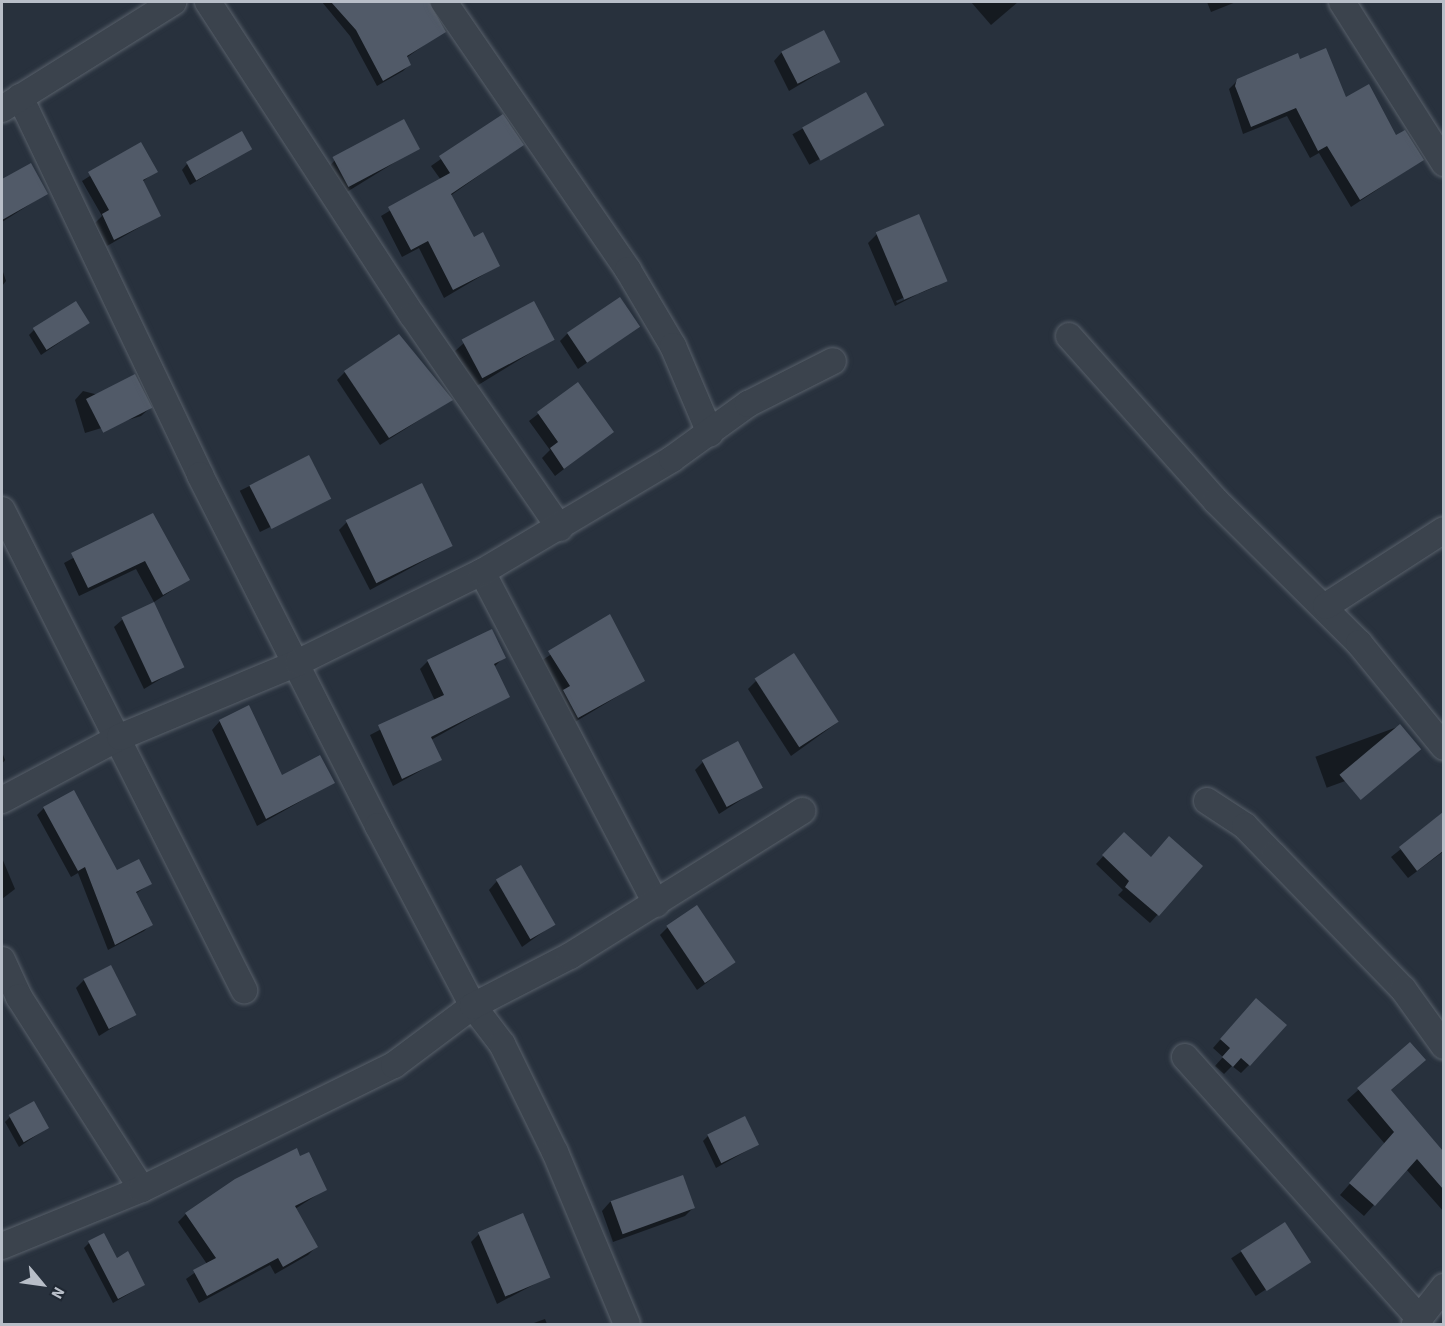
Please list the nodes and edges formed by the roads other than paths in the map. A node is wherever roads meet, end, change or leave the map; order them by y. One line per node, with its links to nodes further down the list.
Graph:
1 (174, 2): 5 (street)
2 (208, 2): 11 (street)
3 (444, 2): 9 (street)
4 (1342, 2): 6 (street)
5 (11, 103): 15 (street)
6 (1443, 162)
7 (1069, 336): 14 (street)
8 (833, 361): 9 (street)
9 (710, 433): 11 (street)
10 (2, 510): 16 (street)
11 (560, 528): 13 (street)
12 (1443, 530): 14 (street)
13 (482, 572): 15 (street); 21 (street)
14 (1326, 606): 17 (street)
15 (299, 662): 16 (street); 24 (street)
16 (120, 737): 18 (street); 23 (street)
17 (1443, 747)
18 (2, 800)
19 (1207, 801): 25 (street)
20 (802, 811): 21 (street)
21 (656, 904): 24 (street)
22 (2, 960): 27 (street)
23 (244, 990)
24 (473, 1006): 27 (street); 31 (street)
25 (1443, 1046)
26 (1185, 1057): 30 (street)
27 (142, 1189): 28 (street)
28 (2, 1246)
29 (1443, 1287): 30 (street)
30 (1418, 1322)
31 (627, 1324)

